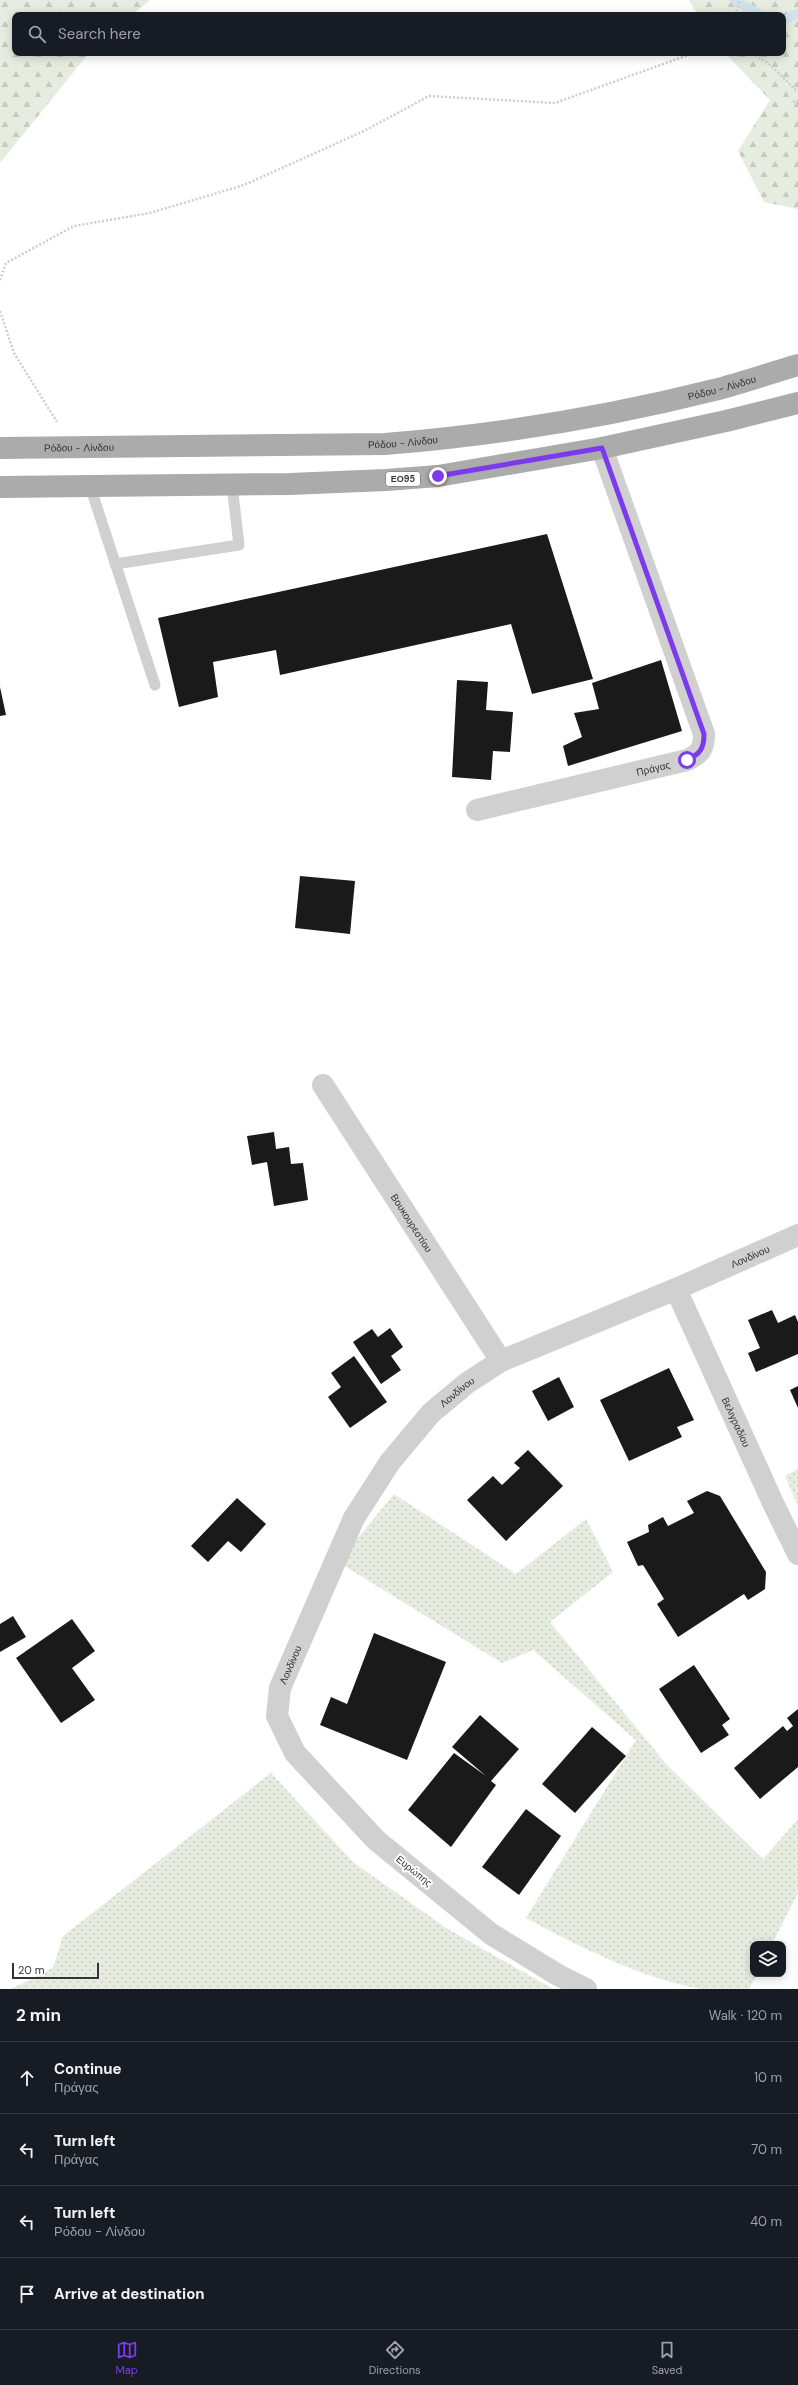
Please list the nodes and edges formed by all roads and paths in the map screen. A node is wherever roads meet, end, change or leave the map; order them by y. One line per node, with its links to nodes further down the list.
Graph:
1 (740, 0): 2 (path)
2 (736, 12)
3 (685, 56): 8 (path)
4 (757, 56): 5 (path)
5 (798, 92)
6 (798, 100): 7 (path)
7 (793, 102)
8 (0, 280)
9 (0, 311): 13 (path)
10 (798, 365): 13 (main road, Ρόδου - Λίνδου)
11 (798, 403): 14 (main road, ΕΟ95)
12 (0, 448): 13 (main road, Ρόδου - Λίνδου)
13 (75, 448)
14 (602, 448): 15 (main road, ΕΟ95); 20 (street, Πράγας)
15 (232, 485): 16 (main road, ΕΟ95); 18 (lane)
16 (90, 486): 17 (main road, ΕΟ95); 18 (lane)
17 (0, 487)
18 (115, 564): 19 (lane)
19 (155, 685)
20 (477, 810)
21 (323, 1085): 24 (street, Βουκουρεστίου)
22 (798, 1235): 23 (street, Λονδίνου)
23 (676, 1289): 24 (street, Λονδίνου); 25 (street, Βελιγραδίου)
24 (501, 1361): 26 (street, Λονδίνου)
25 (798, 1554)
26 (277, 1716): 27 (street, Ευρώπης)
27 (586, 1989)

